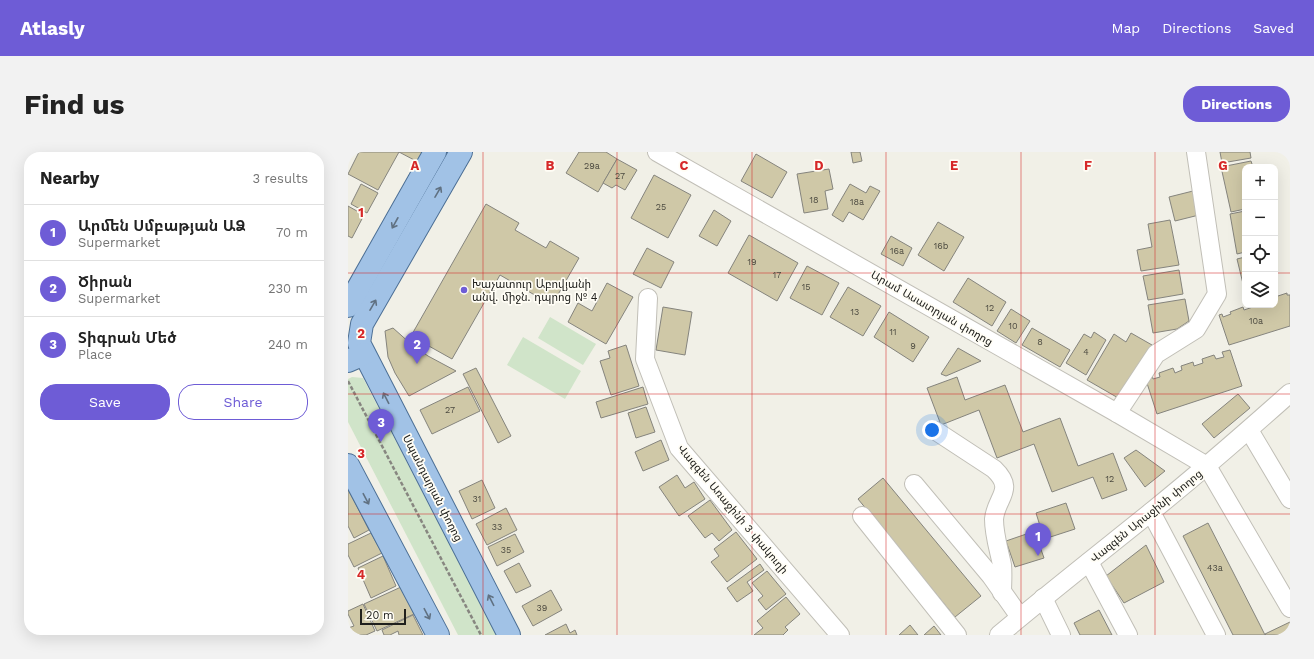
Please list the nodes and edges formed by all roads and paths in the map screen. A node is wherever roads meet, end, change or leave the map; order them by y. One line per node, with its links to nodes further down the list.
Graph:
1 (435, 152): 6 (main road, one-way to 6)
2 (461, 152): 7 (main road, Սպանդարյան փողոց, one-way to 2)
3 (657, 152): 10 (street, Արամ Ասատրյան փողոց)
4 (1196, 152): 10 (street)
5 (648, 298): 27 (street, Վազգեն Առաջինի 3 փակուղի)
6 (348, 306)
7 (356, 358): 26 (main road, Սպանդարյան փողոց, one-way to 7)
8 (348, 381): 25 (path)
9 (1290, 393): 11 (street, Վազգեն Արաջինի փողոց)
10 (1117, 413): 14 (street, Արամ Ասատրյան փողոց)
11 (1249, 430): 14 (street, Վազգեն Արաջինի փողոց); 16 (street)
12 (936, 431): 20 (street)
13 (348, 465): 24 (main road, one-way to 24)
14 (1207, 466): 17 (street, Վազգեն Արաջինի փողոց); 22 (street)
15 (914, 484): 20 (street)
16 (1290, 499)
17 (1151, 512): 19 (street, Վազգեն Արաջինի փողոց); 32 (street)
18 (862, 516): 28 (street)
19 (1089, 562): 21 (street, Վազգեն Արաջինի փողոց); 31 (street)
20 (1002, 593): 23 (street)
21 (1043, 598): 23 (street, Վազգեն Արաջինի փողոց); 30 (street)
22 (1290, 608)
23 (1020, 617): 29 (street, Վազգեն Արաջինի փողոց)
24 (438, 635)
25 (481, 635)
26 (509, 635)
27 (840, 635)
28 (957, 635)
29 (1000, 635)
30 (1061, 635)
31 (1128, 635)
32 (1216, 635)

